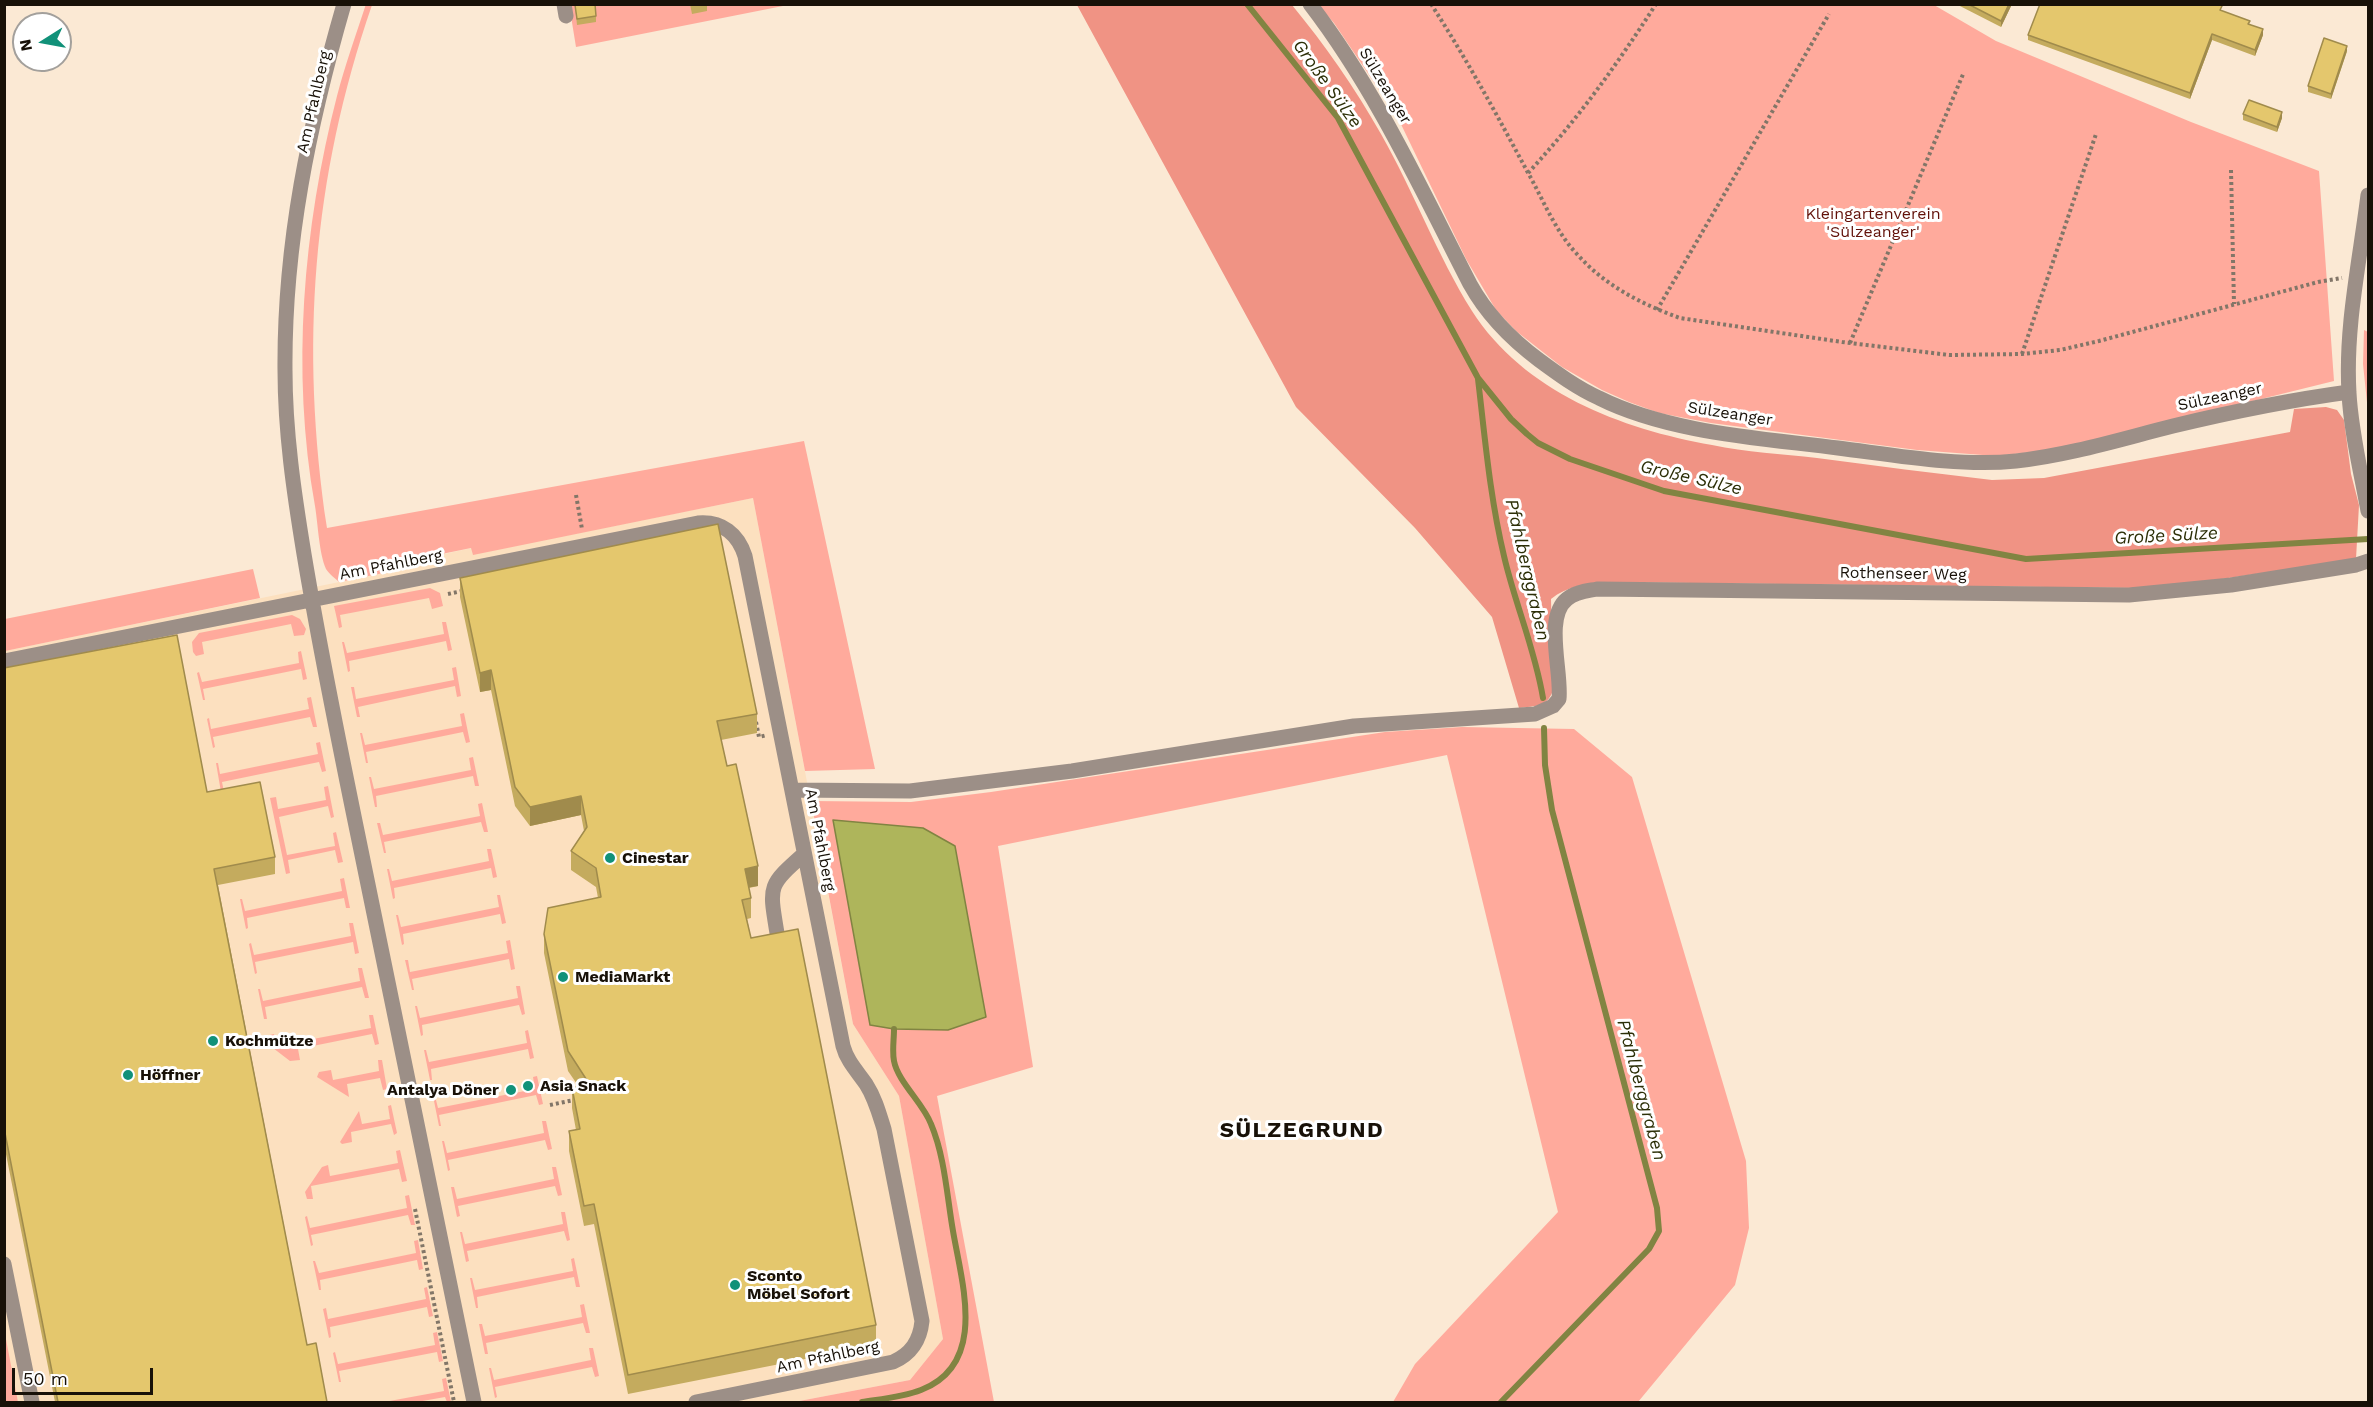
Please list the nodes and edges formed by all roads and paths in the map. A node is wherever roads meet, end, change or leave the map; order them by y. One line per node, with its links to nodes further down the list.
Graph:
1 (344, 4): 23 (street, Am Pfahlberg)
2 (1310, 4): 16 (street, Sülzeanger)
3 (1431, 4): 9 (path)
4 (1656, 4): 9 (path)
5 (1829, 14): 13 (path)
6 (1964, 72): 14 (path)
7 (2096, 134): 15 (path)
8 (2231, 170): 12 (path)
9 (1528, 173): 13 (path)
10 (2368, 195): 11 (street)
11 (2358, 275): 12 (path); 16 (street)
12 (2234, 304): 15 (path)
13 (1658, 310): 14 (path)
14 (1850, 343): 15 (path)
15 (2022, 354)
16 (2349, 392): 18 (street)
17 (576, 495): 19 (path)
18 (2368, 511)
19 (585, 545): 23 (street, Am Pfahlberg); 26 (street, Am Pfahlberg)
20 (2368, 561): 27 (street, Rothenseer Weg)
21 (472, 590): 22 (path)
22 (448, 594)
23 (312, 600): 24 (street, Am Pfahlberg); 34 (street, Am Pfahlberg)
24 (4, 661)
25 (754, 714): 26 (path)
26 (780, 733): 27 (street, Am Pfahlberg)
27 (792, 790): 28 (street, Am Pfahlberg)
28 (804, 854): 29 (street); 35 (street, Am Pfahlberg)
29 (777, 933)
30 (585, 1098): 31 (path)
31 (550, 1105)
32 (4, 1264): 33 (street)
33 (32, 1402)
34 (474, 1402)
35 (696, 1402)

